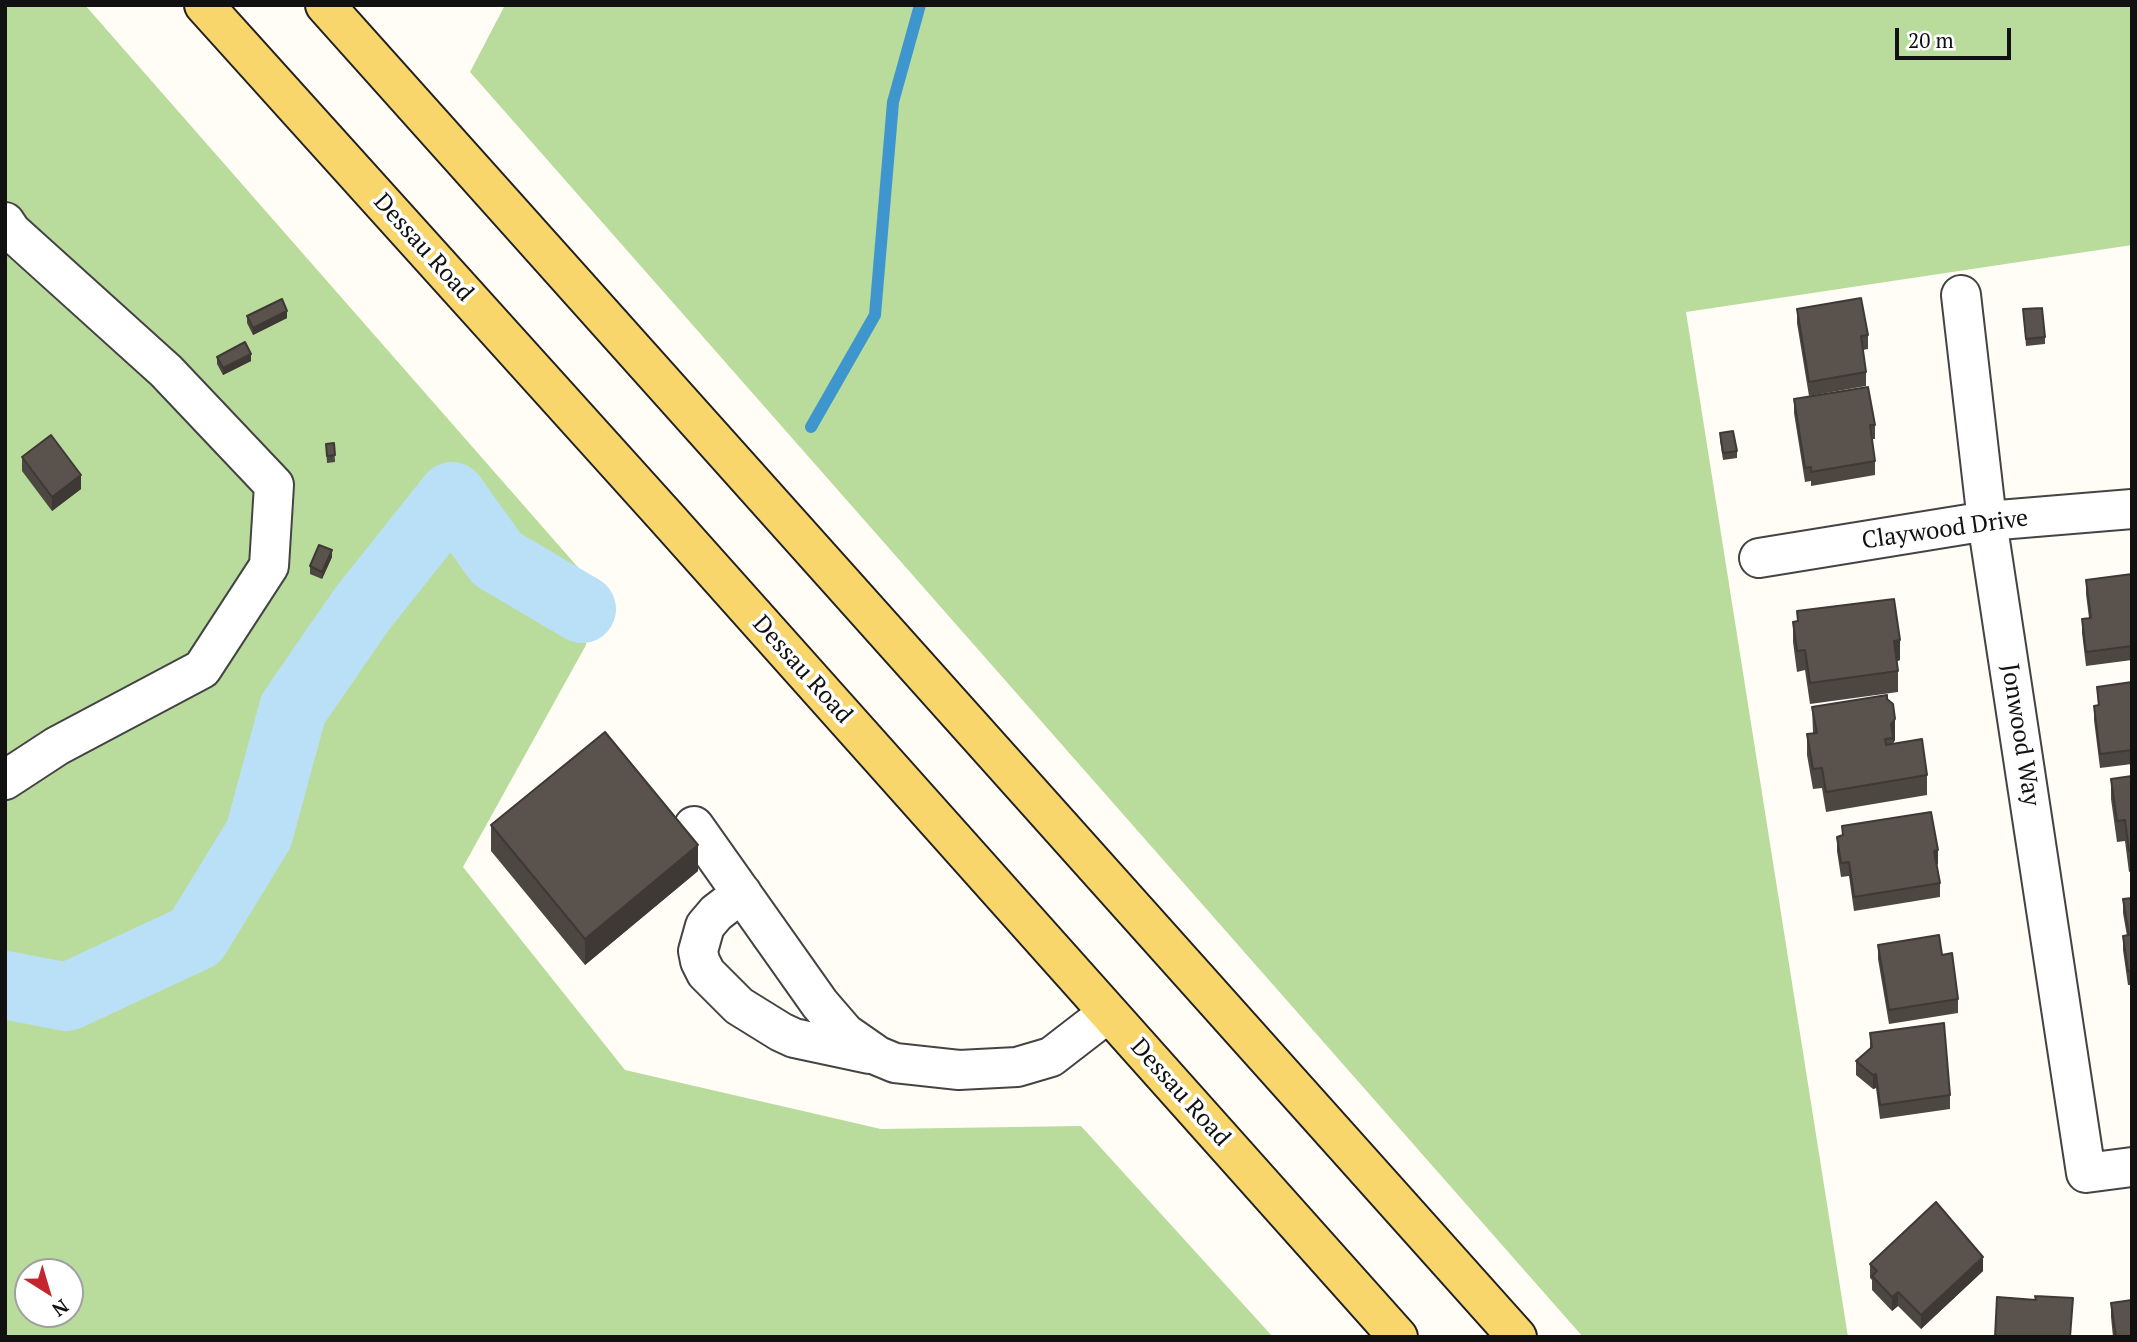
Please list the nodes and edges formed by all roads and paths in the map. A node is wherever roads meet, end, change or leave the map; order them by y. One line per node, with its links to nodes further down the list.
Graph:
1 (204, 5): 11 (main road, Dessau Road)
2 (325, 5): 15 (main road)
3 (5, 222): 8 (street)
4 (1961, 295): 6 (street, Jonwood Way)
5 (2132, 509): 6 (street, Claywood Drive)
6 (1987, 521): 7 (street, Claywood Drive); 13 (street, Jonwood Way)
7 (1759, 558)
8 (5, 780)
9 (694, 826): 10 (street)
10 (742, 893): 12 (street); 12 (street)
11 (1108, 1013): 12 (street); 14 (main road, Dessau Road)
12 (878, 1056)
13 (2132, 1167)
14 (1398, 1337)
15 (1517, 1337)

